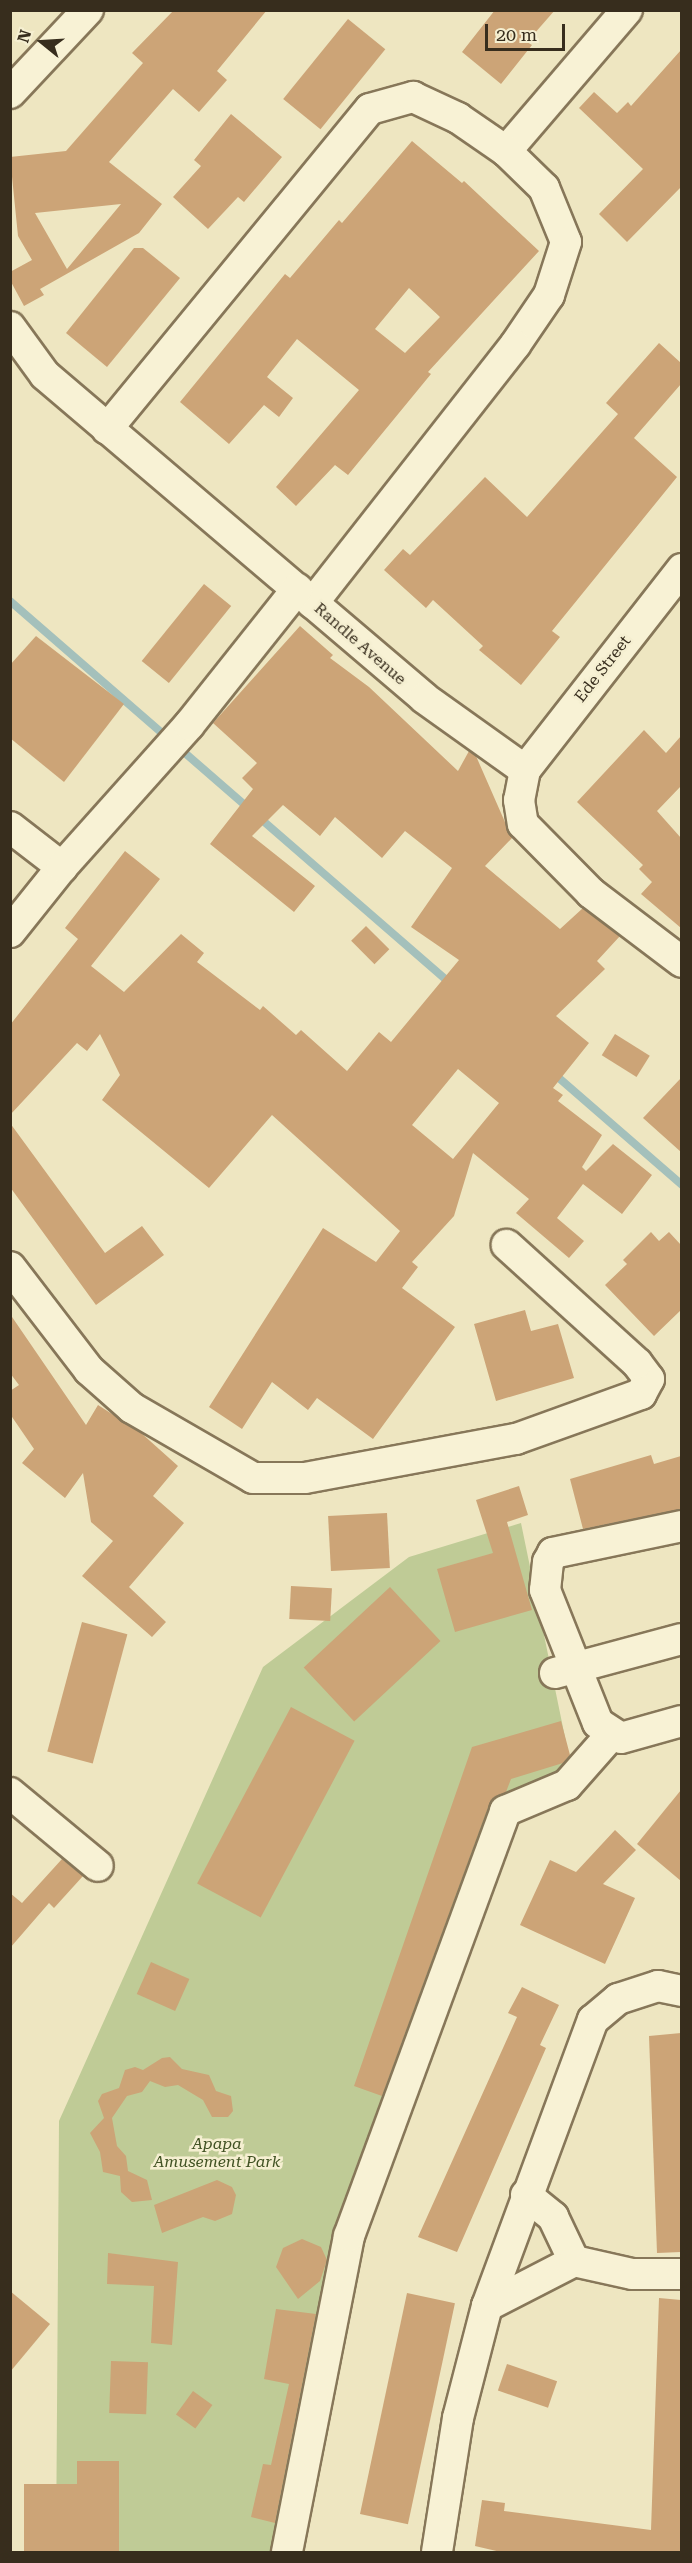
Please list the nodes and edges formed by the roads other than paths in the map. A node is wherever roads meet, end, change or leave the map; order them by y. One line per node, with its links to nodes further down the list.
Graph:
1 (88, 10): 3 (street)
2 (627, 10): 4 (street)
3 (10, 93)
4 (506, 151): 6 (street); 8 (street)
5 (10, 327): 6 (street, Randle Avenue)
6 (107, 429): 8 (street, Randle Avenue)
7 (677, 584): 9 (street, Ede Street)
8 (305, 596): 9 (street, Randle Avenue); 11 (street)
9 (525, 770): 13 (street)
10 (10, 827): 11 (street)
11 (62, 867): 12 (street)
12 (10, 932)
13 (681, 962)
14 (507, 1245): 15 (street)
15 (10, 1267)
16 (681, 1526): 18 (street)
17 (681, 1640): 18 (street)
18 (565, 1670): 20 (street)
19 (681, 1721): 20 (street)
20 (612, 1734): 28 (street)
21 (10, 1793): 22 (street)
22 (98, 1866)
23 (681, 1991): 24 (street)
24 (526, 2194): 25 (street); 27 (street)
25 (574, 2262): 26 (street); 27 (street)
26 (681, 2274)
27 (487, 2306): 29 (street)
28 (287, 2553)
29 (437, 2553)

